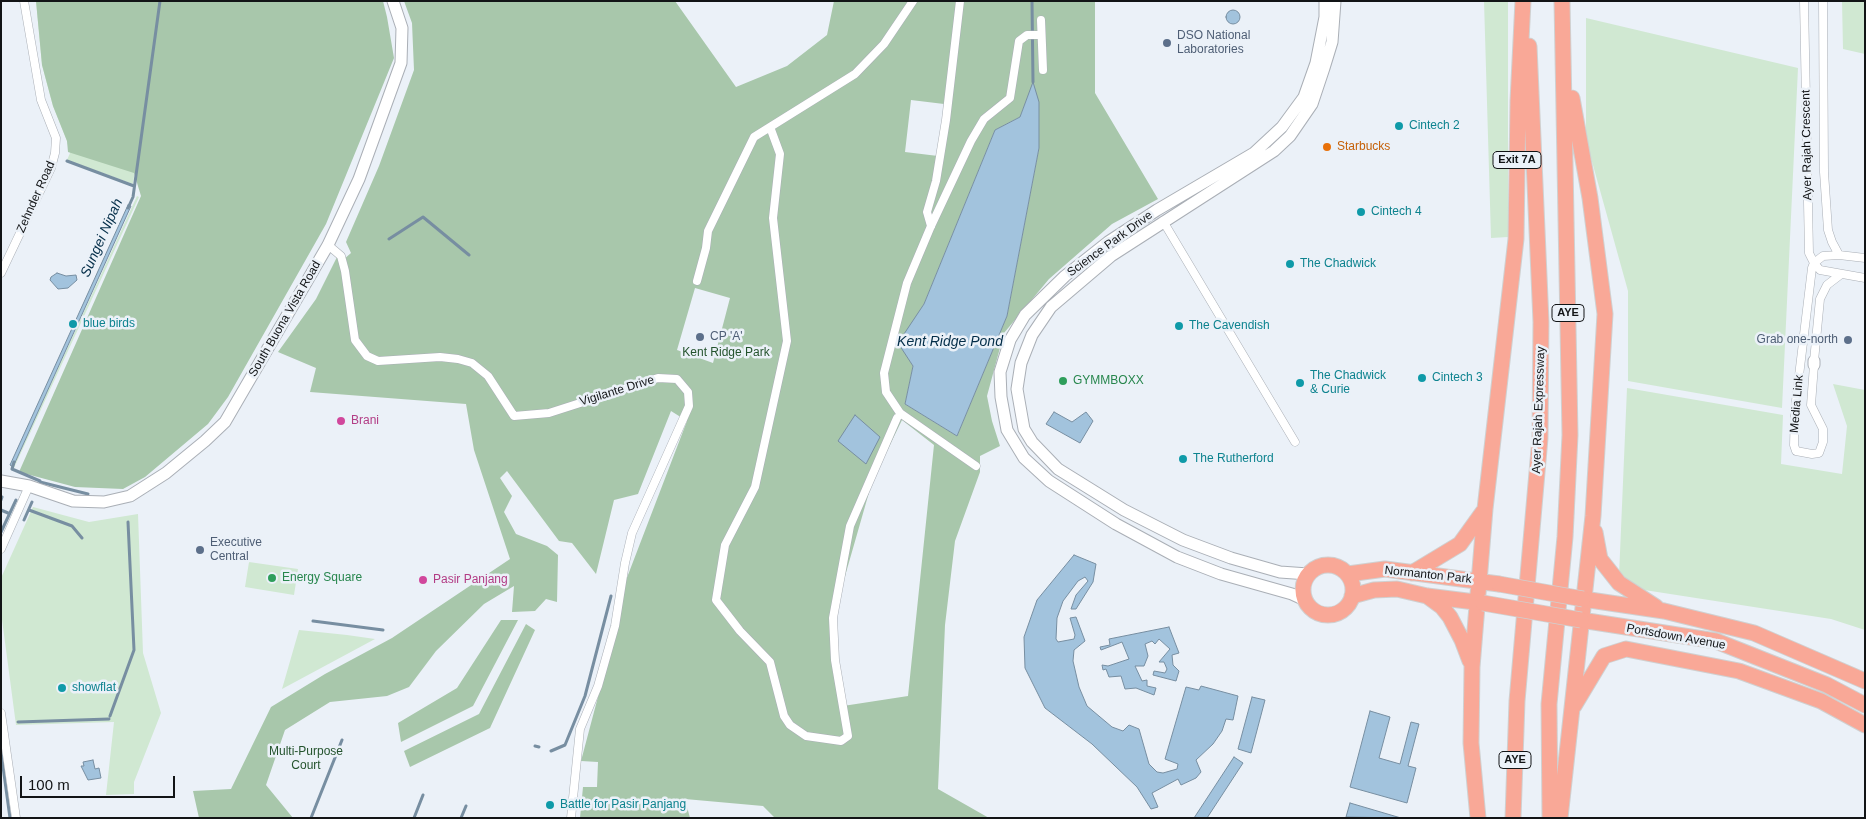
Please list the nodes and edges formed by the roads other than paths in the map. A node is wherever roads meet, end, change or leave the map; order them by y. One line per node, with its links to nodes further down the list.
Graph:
1 (24, 1): 23 (street, Zehnder Road)
2 (393, 1): 19 (main road, South Buona Vista Road)
3 (913, 1): 16 (street)
4 (960, 1): 18 (street)
5 (1324, 1): 42 (main road, Science Park Drive)
6 (1334, 1): 17 (main road, Science Park Drive)
7 (1523, 1): 32 (highway, Exit 7A)
8 (1527, 1): 59 (highway, Ayer Rajah Expressway / AYE)
9 (1562, 1): 14 (highway, AYE)
10 (1804, 1): 22 (street, Ayer Rajah Crescent)
11 (1823, 1): 20 (street)
12 (1041, 20): 13 (street)
13 (1035, 35): 15 (street); 18 (street)
14 (1564, 54): 33 (highway); 60 (highway, AYE)
15 (1042, 70)
16 (770, 127): 26 (street); 27 (street)
17 (1163, 221): 28 (street); 36 (main road, Science Park Drive)
18 (931, 226): 29 (street)
19 (328, 245): 31 (main road, South Buona Vista Road); 57 (street, Vigilante Drive)
20 (1840, 255): 21 (street); 22 (street)
21 (1865, 258)
22 (1814, 263): 24 (street); 24 (street, Media Link)
23 (1, 273)
24 (1840, 274): 25 (street)
25 (1865, 278)
26 (697, 281)
27 (898, 418)
28 (1295, 442)
29 (976, 466)
30 (1, 481): 31 (main road, South Buona Vista Road)
31 (28, 486): 34 (street)
32 (1485, 509): 35 (highway); 38 (highway, Exit 7A)
33 (1593, 516): 41 (highway); 44 (highway)
34 (1, 549)
35 (1412, 573): 37 (highway, Normanton Park); 38 (highway, Normanton Park)
36 (1308, 574): 37 (highway, Normanton Park); 42 (highway)
37 (1348, 574): 39 (highway)
38 (1481, 581): 41 (highway, Portsdown Avenue, bridge); 43 (highway)
39 (1352, 596): 40 (highway, Normanton Park); 42 (highway)
40 (1426, 596): 43 (highway, Normanton Park); 48 (highway)
41 (1583, 599): 44 (highway, Portsdown Avenue); 45 (highway)
42 (1305, 600)
43 (1480, 603): 45 (highway, Portsdown Avenue, bridge); 48 (highway)
44 (1664, 611): 49 (highway, Portsdown Avenue)
45 (1581, 620): 46 (highway, Portsdown Avenue); 54 (highway)
46 (1649, 632): 47 (highway); 52 (highway, Portsdown Avenue)
47 (1604, 656): 54 (highway); 55 (highway)
48 (1472, 667): 58 (highway)
49 (1849, 673): 50 (highway); 51 (highway, Portsdown Avenue)
50 (1865, 675)
51 (1865, 681)
52 (1865, 705)
53 (1, 713): 56 (street)
54 (1570, 713): 61 (highway)
55 (1865, 725)
56 (16, 818)
57 (572, 818)
58 (1478, 818)
59 (1513, 818)
60 (1550, 818)
61 (1560, 818)

